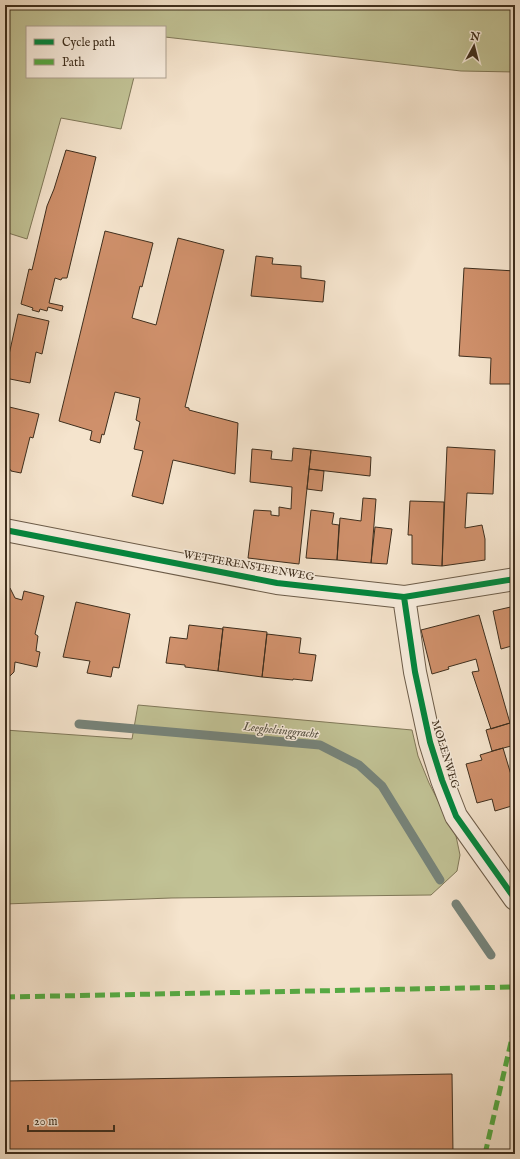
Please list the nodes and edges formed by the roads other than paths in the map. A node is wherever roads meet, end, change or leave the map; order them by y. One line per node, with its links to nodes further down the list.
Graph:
1 (5, 530): 3 (street, WETTERENSTEENWEG)
2 (515, 579): 3 (street, WETTERENSTEENWEG)
3 (404, 597): 4 (street, MOLENWEG)
4 (515, 899)

